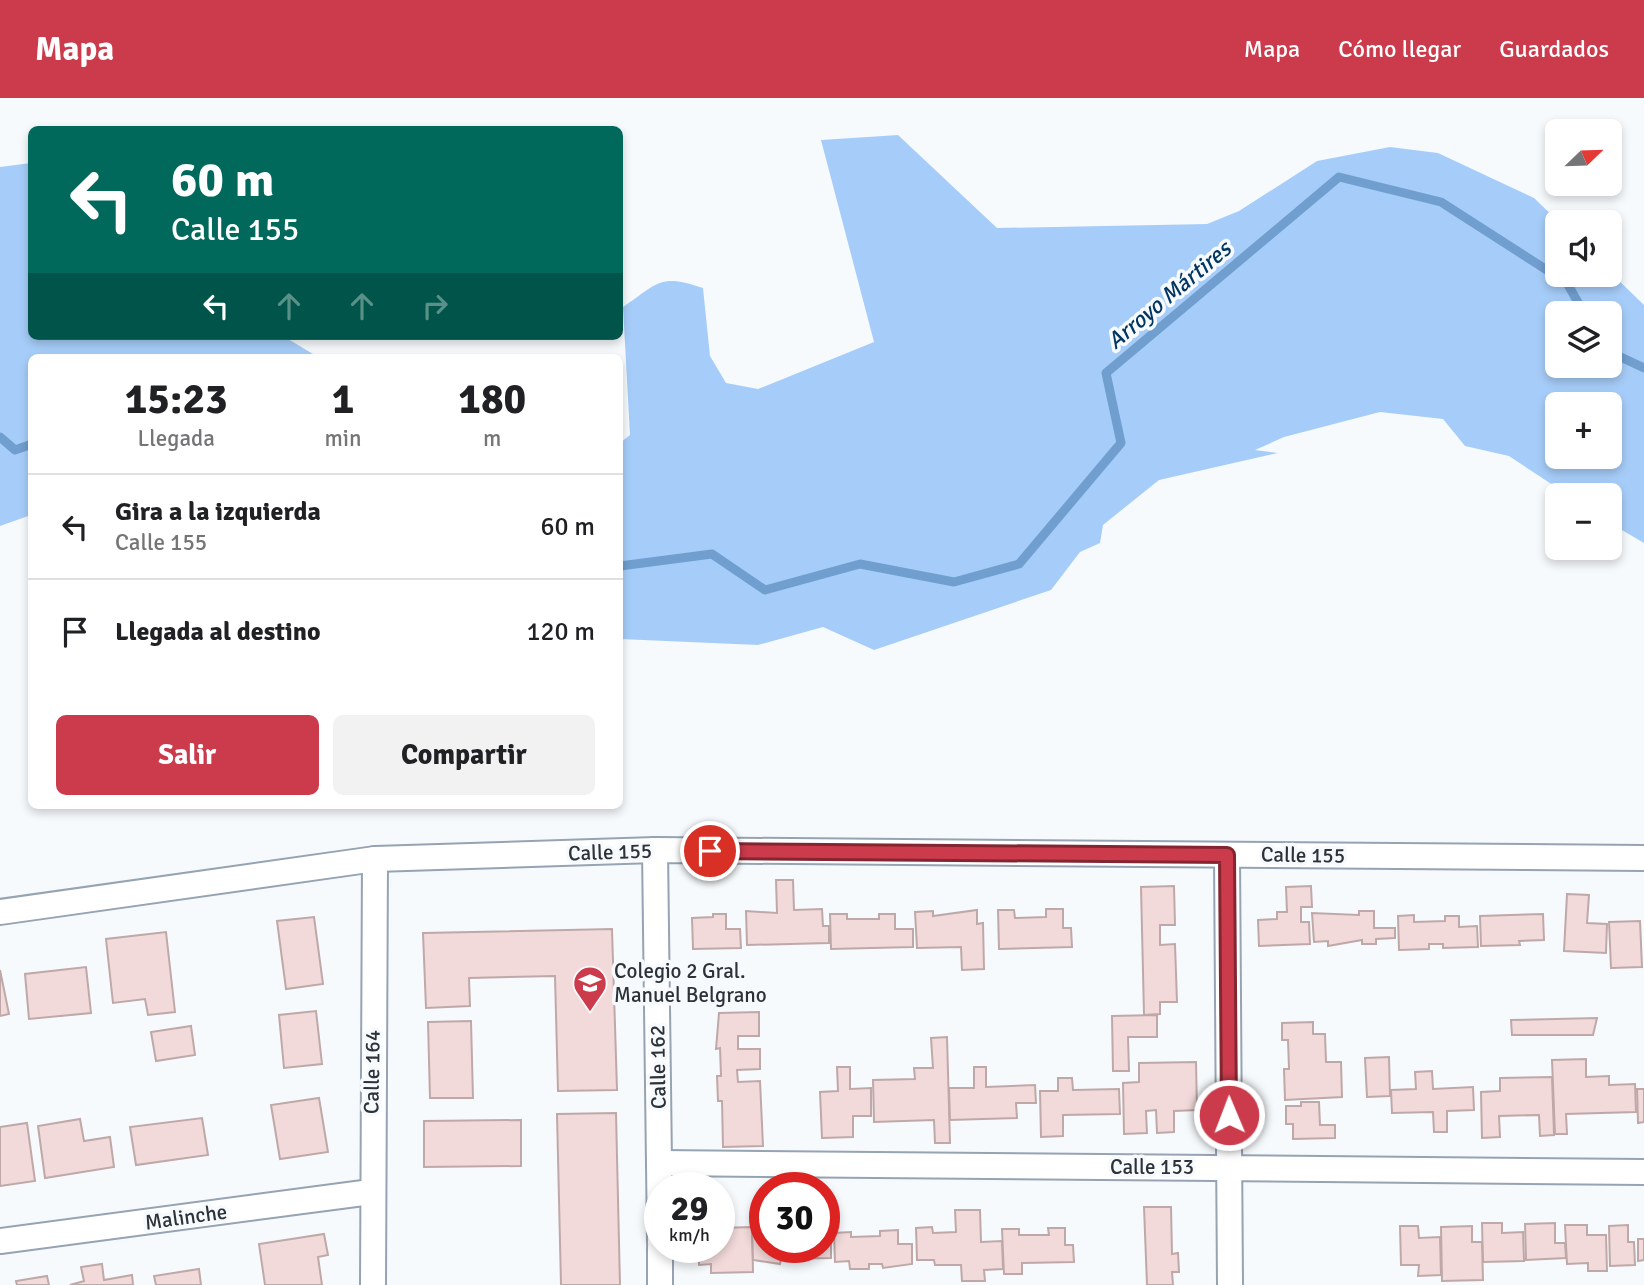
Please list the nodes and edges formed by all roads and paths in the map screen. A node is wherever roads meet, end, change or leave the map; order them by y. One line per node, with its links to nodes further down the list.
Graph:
1 (655, 850): 2 (street, Calle 155); 4 (street, Calle 155); 6 (street, Calle 162)
2 (1227, 855): 3 (street, Calle 155); 7 (street)
3 (1644, 858)
4 (375, 859): 5 (street, Calle 155); 10 (street, Calle 164)
5 (0, 912)
6 (659, 1163): 7 (street, Calle 153); 8 (street, Calle 162)
7 (1229, 1167): 9 (street, Calle 153); 15 (street)
8 (659, 1172)
9 (1644, 1172)
10 (371, 1192): 11 (street, Malinche); 13 (street, Calle 164)
11 (0, 1241)
12 (660, 1263): 14 (street)
13 (373, 1285)
14 (660, 1285)
15 (1230, 1285)

